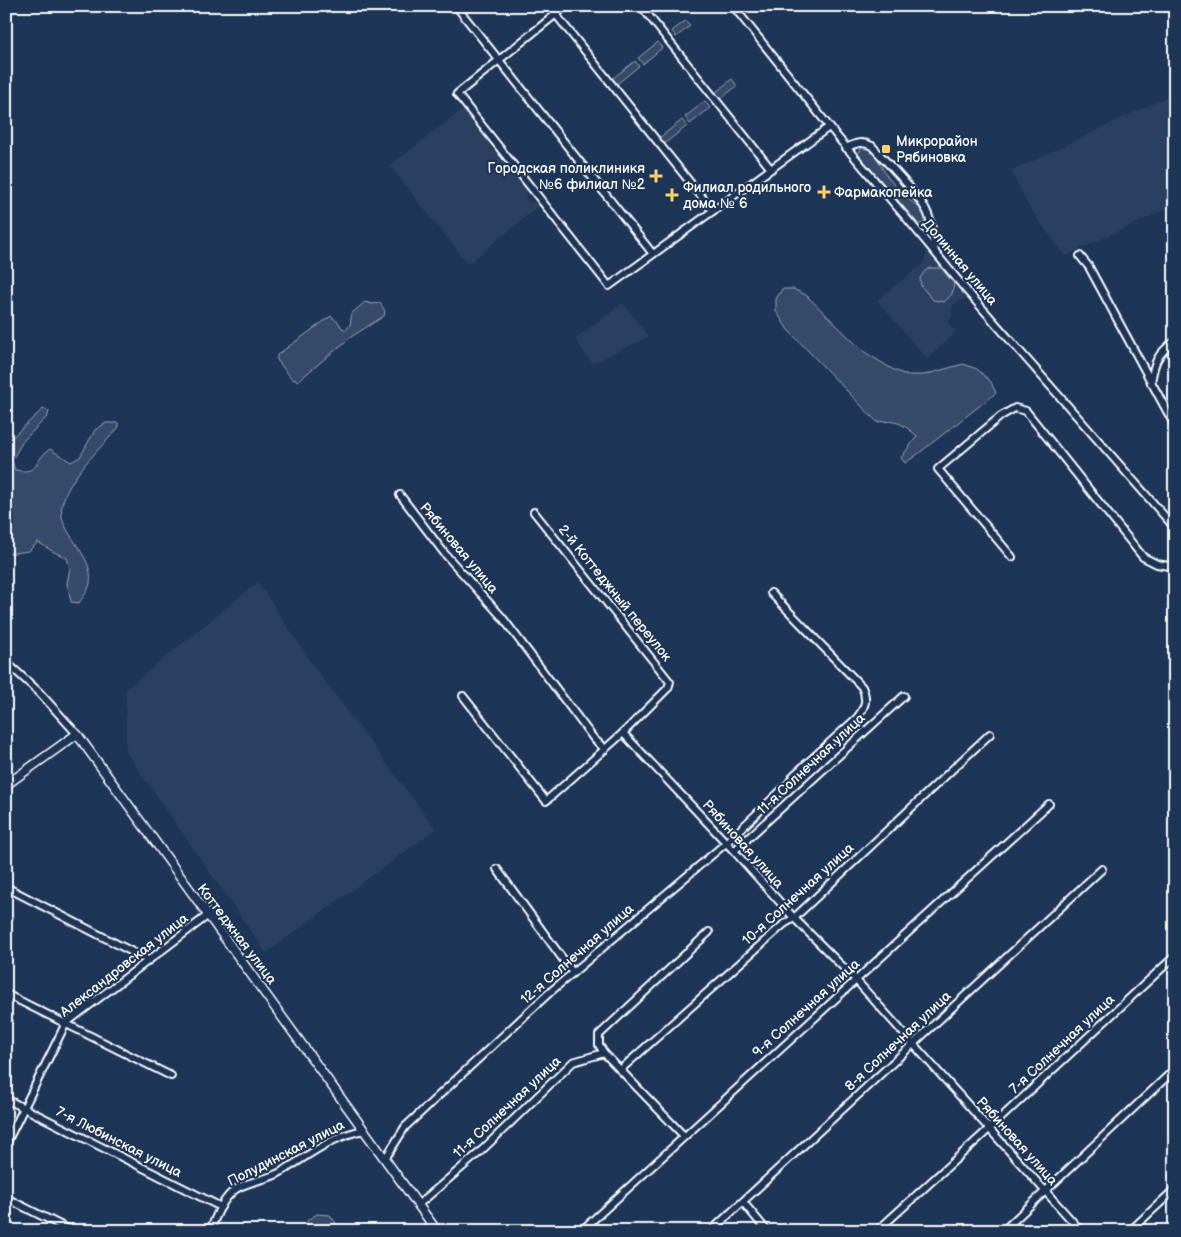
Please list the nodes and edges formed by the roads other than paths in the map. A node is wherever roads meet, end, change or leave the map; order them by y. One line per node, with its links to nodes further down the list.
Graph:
1 (456, 6): 7 (street)
2 (549, 6): 6 (street)
3 (566, 6): 6 (street)
4 (641, 6): 10 (street)
5 (733, 6): 8 (street, Долинная улица)
6 (556, 15): 7 (street); 11 (street)
7 (499, 60): 12 (street); 12 (street)
8 (829, 127): 9 (street, Долинная улица); 10 (street)
9 (846, 148): 13 (street, Долинная улица); 13 (street)
10 (771, 169): 11 (street)
11 (712, 211): 12 (street)
12 (653, 254)
13 (936, 254): 20 (street, Долинная улица)
14 (1080, 256): 16 (street)
15 (1175, 341): 16 (street)
16 (1151, 384): 17 (street)
17 (1175, 426)
18 (400, 495): 30 (street, Рябиновая улица)
19 (534, 512): 27 (street, 2-й Коттеджный переулок)
20 (1175, 528)
21 (1012, 557): 22 (street)
22 (1175, 567)
23 (771, 593): 33 (street, 12-я Солнечная улица)
24 (6, 662): 28 (street, Коттеджная улица)
25 (463, 696): 30 (street)
26 (904, 696): 34 (street, 11-я Солнечная улица)
27 (623, 733): 30 (street); 33 (street, Рябиновая улица)
28 (77, 734): 31 (street); 38 (street, Коттеджная улица)
29 (990, 734): 39 (street, 10-я Солнечная улица)
30 (605, 749)
31 (6, 785)
32 (1049, 804): 44 (street, 9-я Солнечная улица)
33 (726, 843): 34 (street, Рябиновая улица); 43 (street, 12-я Солнечная улица)
34 (734, 851): 39 (street, Рябиновая улица)
35 (497, 869): 43 (street)
36 (1102, 869): 47 (street, 8-я Солнечная улица)
37 (6, 888): 42 (street)
38 (207, 916): 42 (street, Александровская улица); 55 (street, Коттеджная улица)
39 (794, 918): 44 (street, Рябиновая улица); 50 (street, 10-я Солнечная улица)
40 (709, 932): 48 (street)
41 (1175, 956): 54 (street, 7-я Солнечная улица)
42 (148, 960): 46 (street, Александровская улица)
43 (573, 973): 58 (street, 12-я Солнечная улица)
44 (855, 979): 47 (street, Рябиновая улица); 56 (street, 9-я Солнечная улица)
45 (6, 994): 46 (street)
46 (66, 1023): 51 (street); 53 (street, Александровская улица)
47 (913, 1045): 54 (street, Рябиновая улица); 62 (street, 8-я Солнечная улица)
48 (604, 1053): 50 (street); 63 (street, 11-я Солнечная улица)
49 (1175, 1069): 60 (street)
50 (620, 1070): 56 (street)
51 (171, 1076)
52 (6, 1099): 53 (street, 7-я Любинская улица)
53 (25, 1109): 57 (street, Александровская улица); 64 (street, 7-я Любинская улица)
54 (989, 1129): 60 (street, Рябиновая улица); 71 (street, 7-я Солнечная улица)
55 (364, 1130): 58 (street, Коттеджная улица); 64 (street, Полудинская улица)
56 (684, 1136): 68 (street, 9-я Солнечная улица)
57 (6, 1144)
58 (385, 1159): 63 (street, Коттеджная улица)
59 (1175, 1189): 74 (street)
60 (1046, 1191): 72 (street); 73 (street, Рябиновая улица)
61 (6, 1198): 65 (street)
62 (743, 1202): 69 (street, 8-я Солнечная улица); 70 (street)
63 (419, 1204): 67 (street, Коттеджная улица)
64 (221, 1207): 66 (street, Полудинская улица)
65 (72, 1231)
66 (210, 1231)
67 (437, 1231)
68 (581, 1231)
69 (711, 1231)
70 (767, 1231)
71 (877, 1231)
72 (1003, 1231)
73 (1081, 1231)
74 (1130, 1231)

